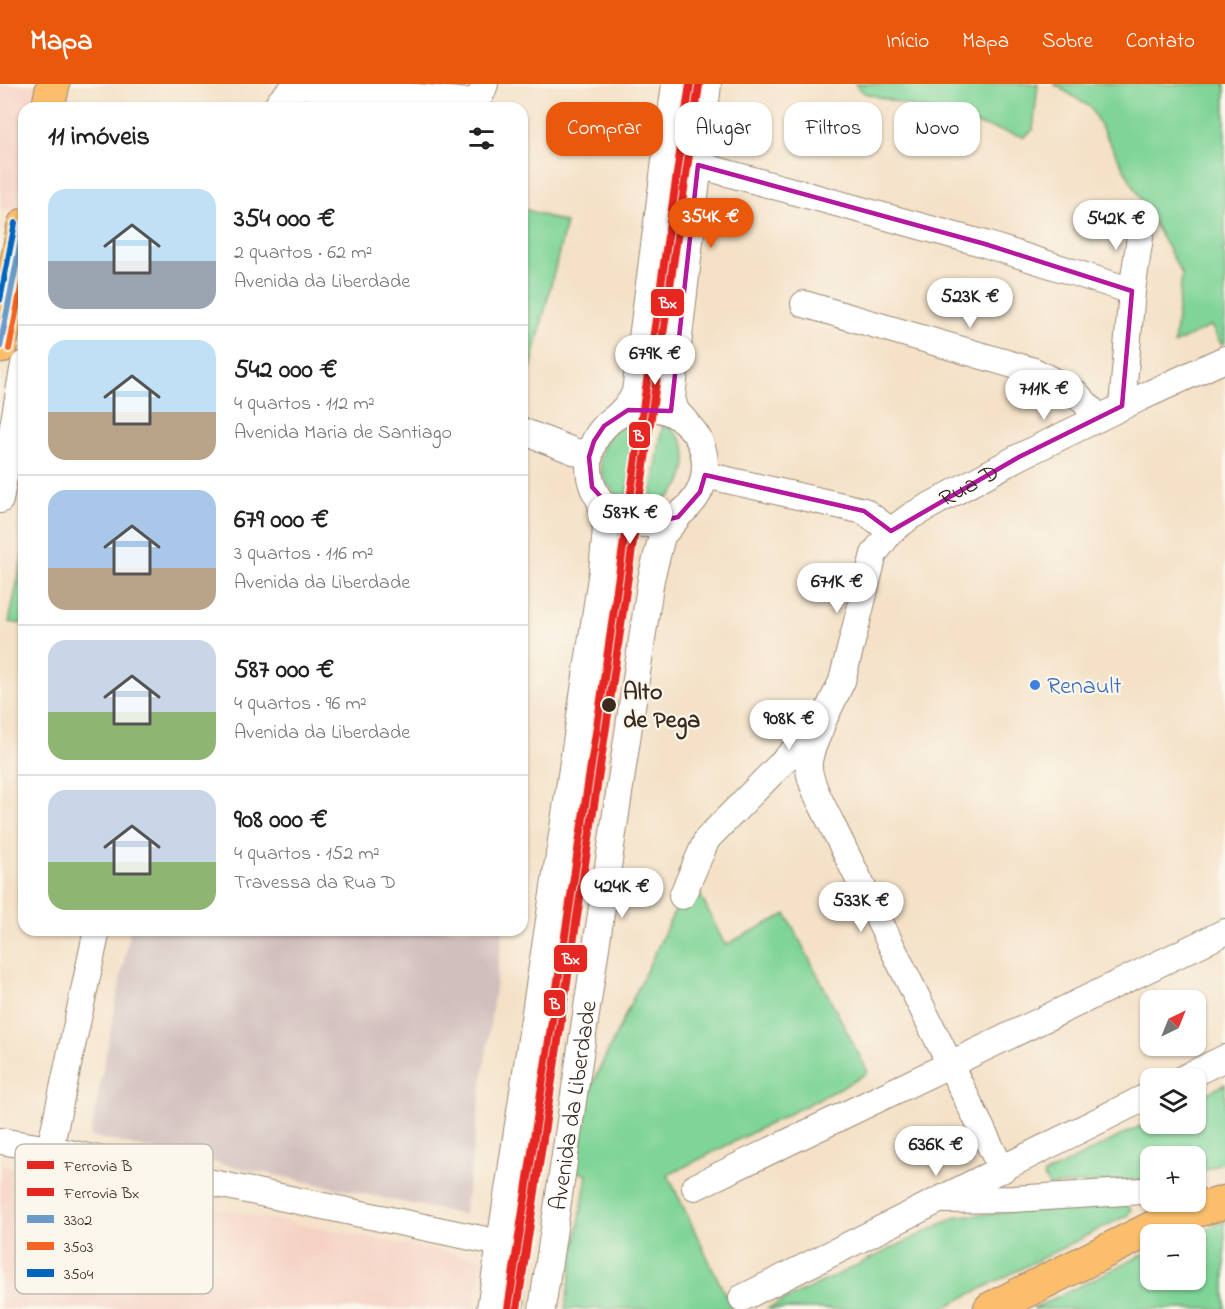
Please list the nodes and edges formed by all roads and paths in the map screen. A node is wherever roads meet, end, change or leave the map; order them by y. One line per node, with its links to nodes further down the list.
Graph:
1 (53, 84): 6 (main road)
2 (485, 84): 5 (street)
3 (675, 84): 18 (street)
4 (708, 84): 8 (street)
5 (423, 91): 7 (street)
6 (49, 102)
7 (279, 102)
8 (698, 165): 11 (street); 20 (street)
9 (1143, 217): 11 (street)
10 (14, 257): 13 (main road)
11 (1132, 291): 17 (street)
12 (804, 304): 19 (street)
13 (3, 314): 14 (main road)
14 (0, 347)
15 (1225, 359): 17 (street, Rua D)
16 (18, 398): 24 (street)
17 (1122, 406): 19 (street, Rua D)
18 (617, 416): 20 (street); 22 (street)
19 (1099, 418): 27 (street, Rua D)
20 (686, 423): 23 (street)
21 (528, 433): 22 (street)
22 (590, 457): 25 (street)
23 (705, 475): 26 (street); 27 (street)
24 (0, 500)
25 (600, 500): 26 (street); 47 (street, Avenida da Liberdade)
26 (678, 517): 50 (street, Avenida da Liberdade)
27 (891, 531): 28 (street, Rua D)
28 (823, 722): 29 (street); 33 (street, Rua D)
29 (682, 896)
30 (1225, 932): 33 (street)
31 (96, 936): 38 (street)
32 (1225, 1058): 34 (street)
33 (951, 1064): 39 (street, Rua D); 42 (street)
34 (1204, 1068)
35 (1140, 1100): 39 (street)
36 (0, 1141): 37 (street)
37 (19, 1144)
38 (51, 1144)
39 (1002, 1170): 45 (street)
40 (1225, 1178): 44 (main road)
41 (213, 1183): 47 (street)
42 (695, 1187)
43 (1140, 1191): 45 (street)
44 (1206, 1194)
45 (938, 1200): 48 (street)
46 (1179, 1212): 51 (main road)
47 (500, 1243): 49 (street, Avenida da Liberdade)
48 (742, 1298)
49 (490, 1309)
50 (542, 1309)
51 (990, 1309)

